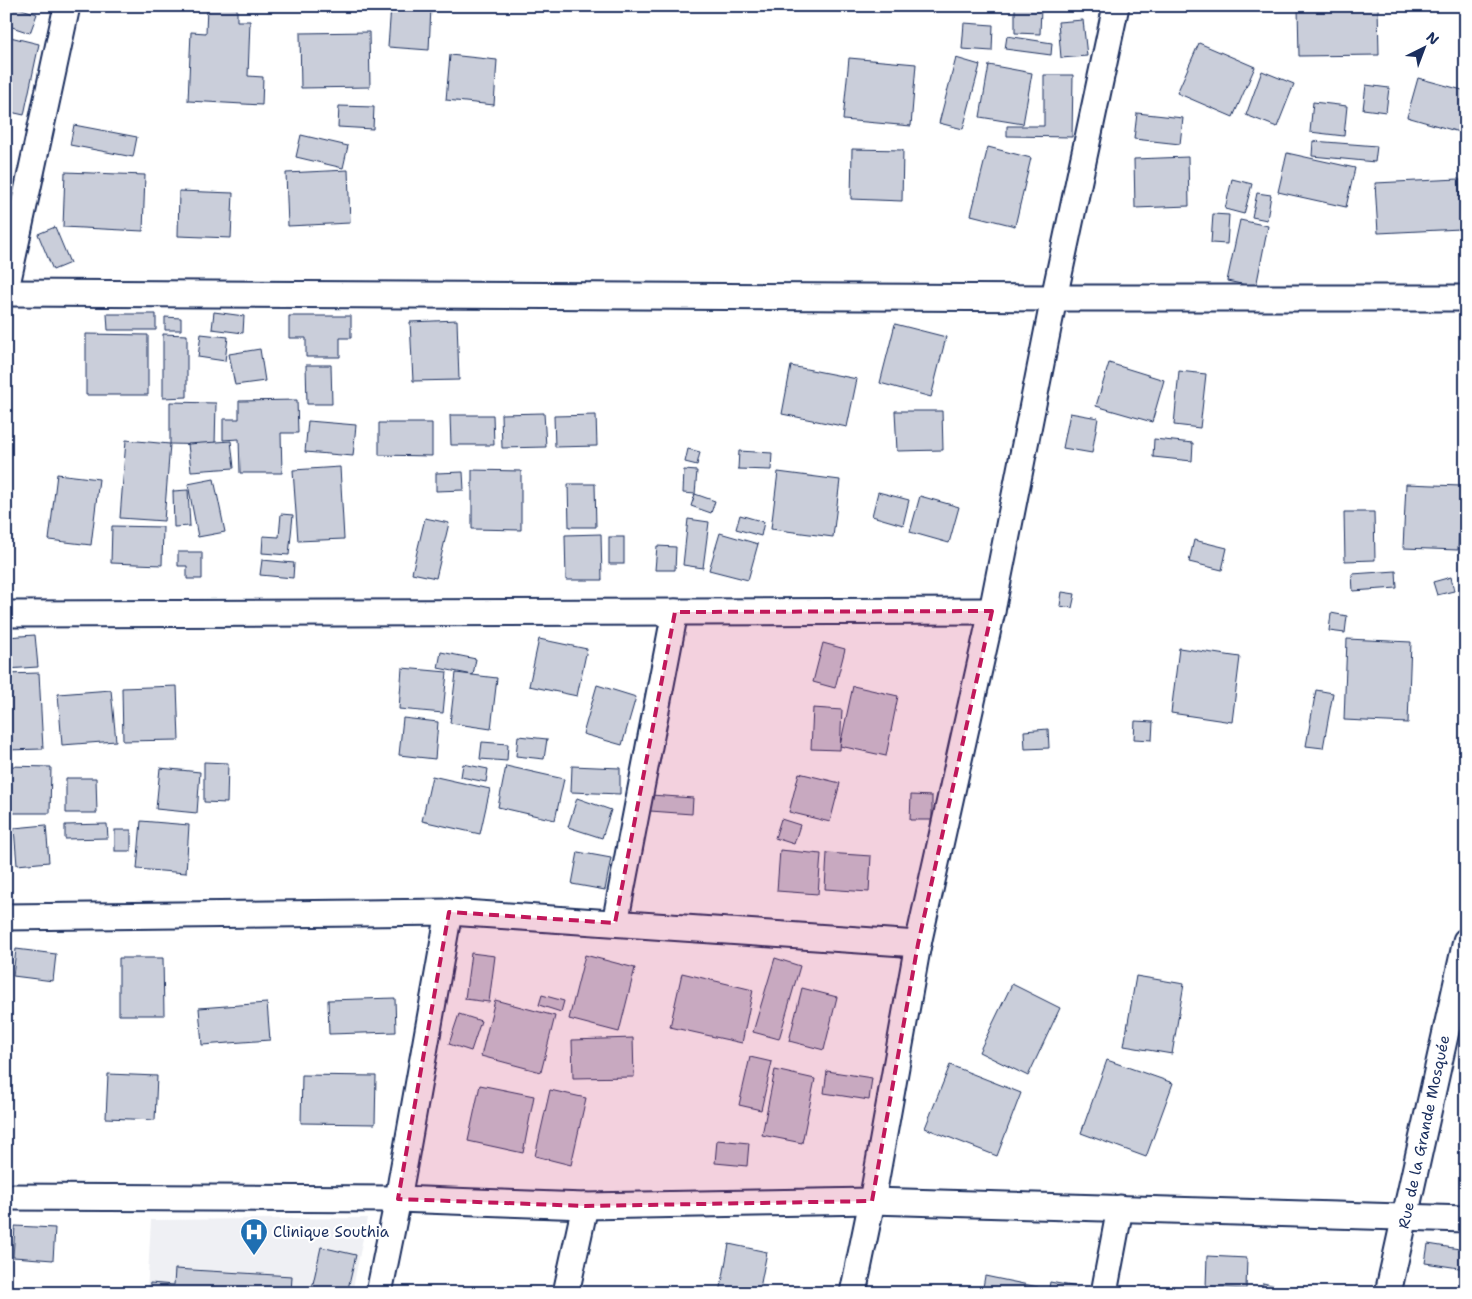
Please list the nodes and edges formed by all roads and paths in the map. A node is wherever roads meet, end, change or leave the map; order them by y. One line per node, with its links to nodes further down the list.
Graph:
1 (67, 6): 3 (street)
2 (1116, 6): 5 (street)
3 (6, 289)
4 (6, 293): 5 (street)
5 (1054, 298): 6 (street); 7 (street)
6 (1466, 298)
7 (992, 611): 8 (street); 14 (street)
8 (675, 612): 9 (street); 12 (street)
9 (6, 614)
10 (449, 912): 11 (street); 12 (street); 16 (street)
11 (6, 917)
12 (616, 923): 14 (street)
13 (1466, 941): 20 (street, Rue de la Grande Mosquée)
14 (918, 944): 17 (street)
15 (6, 1197): 16 (street)
16 (398, 1199): 18 (street); 22 (street)
17 (872, 1202): 18 (street); 19 (street); 24 (street)
18 (585, 1206): 23 (street)
19 (1120, 1208): 20 (street); 25 (street)
20 (1405, 1217): 21 (street); 26 (street, Rue de la Grande Mosquée)
21 (1466, 1219)
22 (379, 1293)
23 (566, 1293)
24 (853, 1293)
25 (1104, 1293)
26 (1388, 1293)

